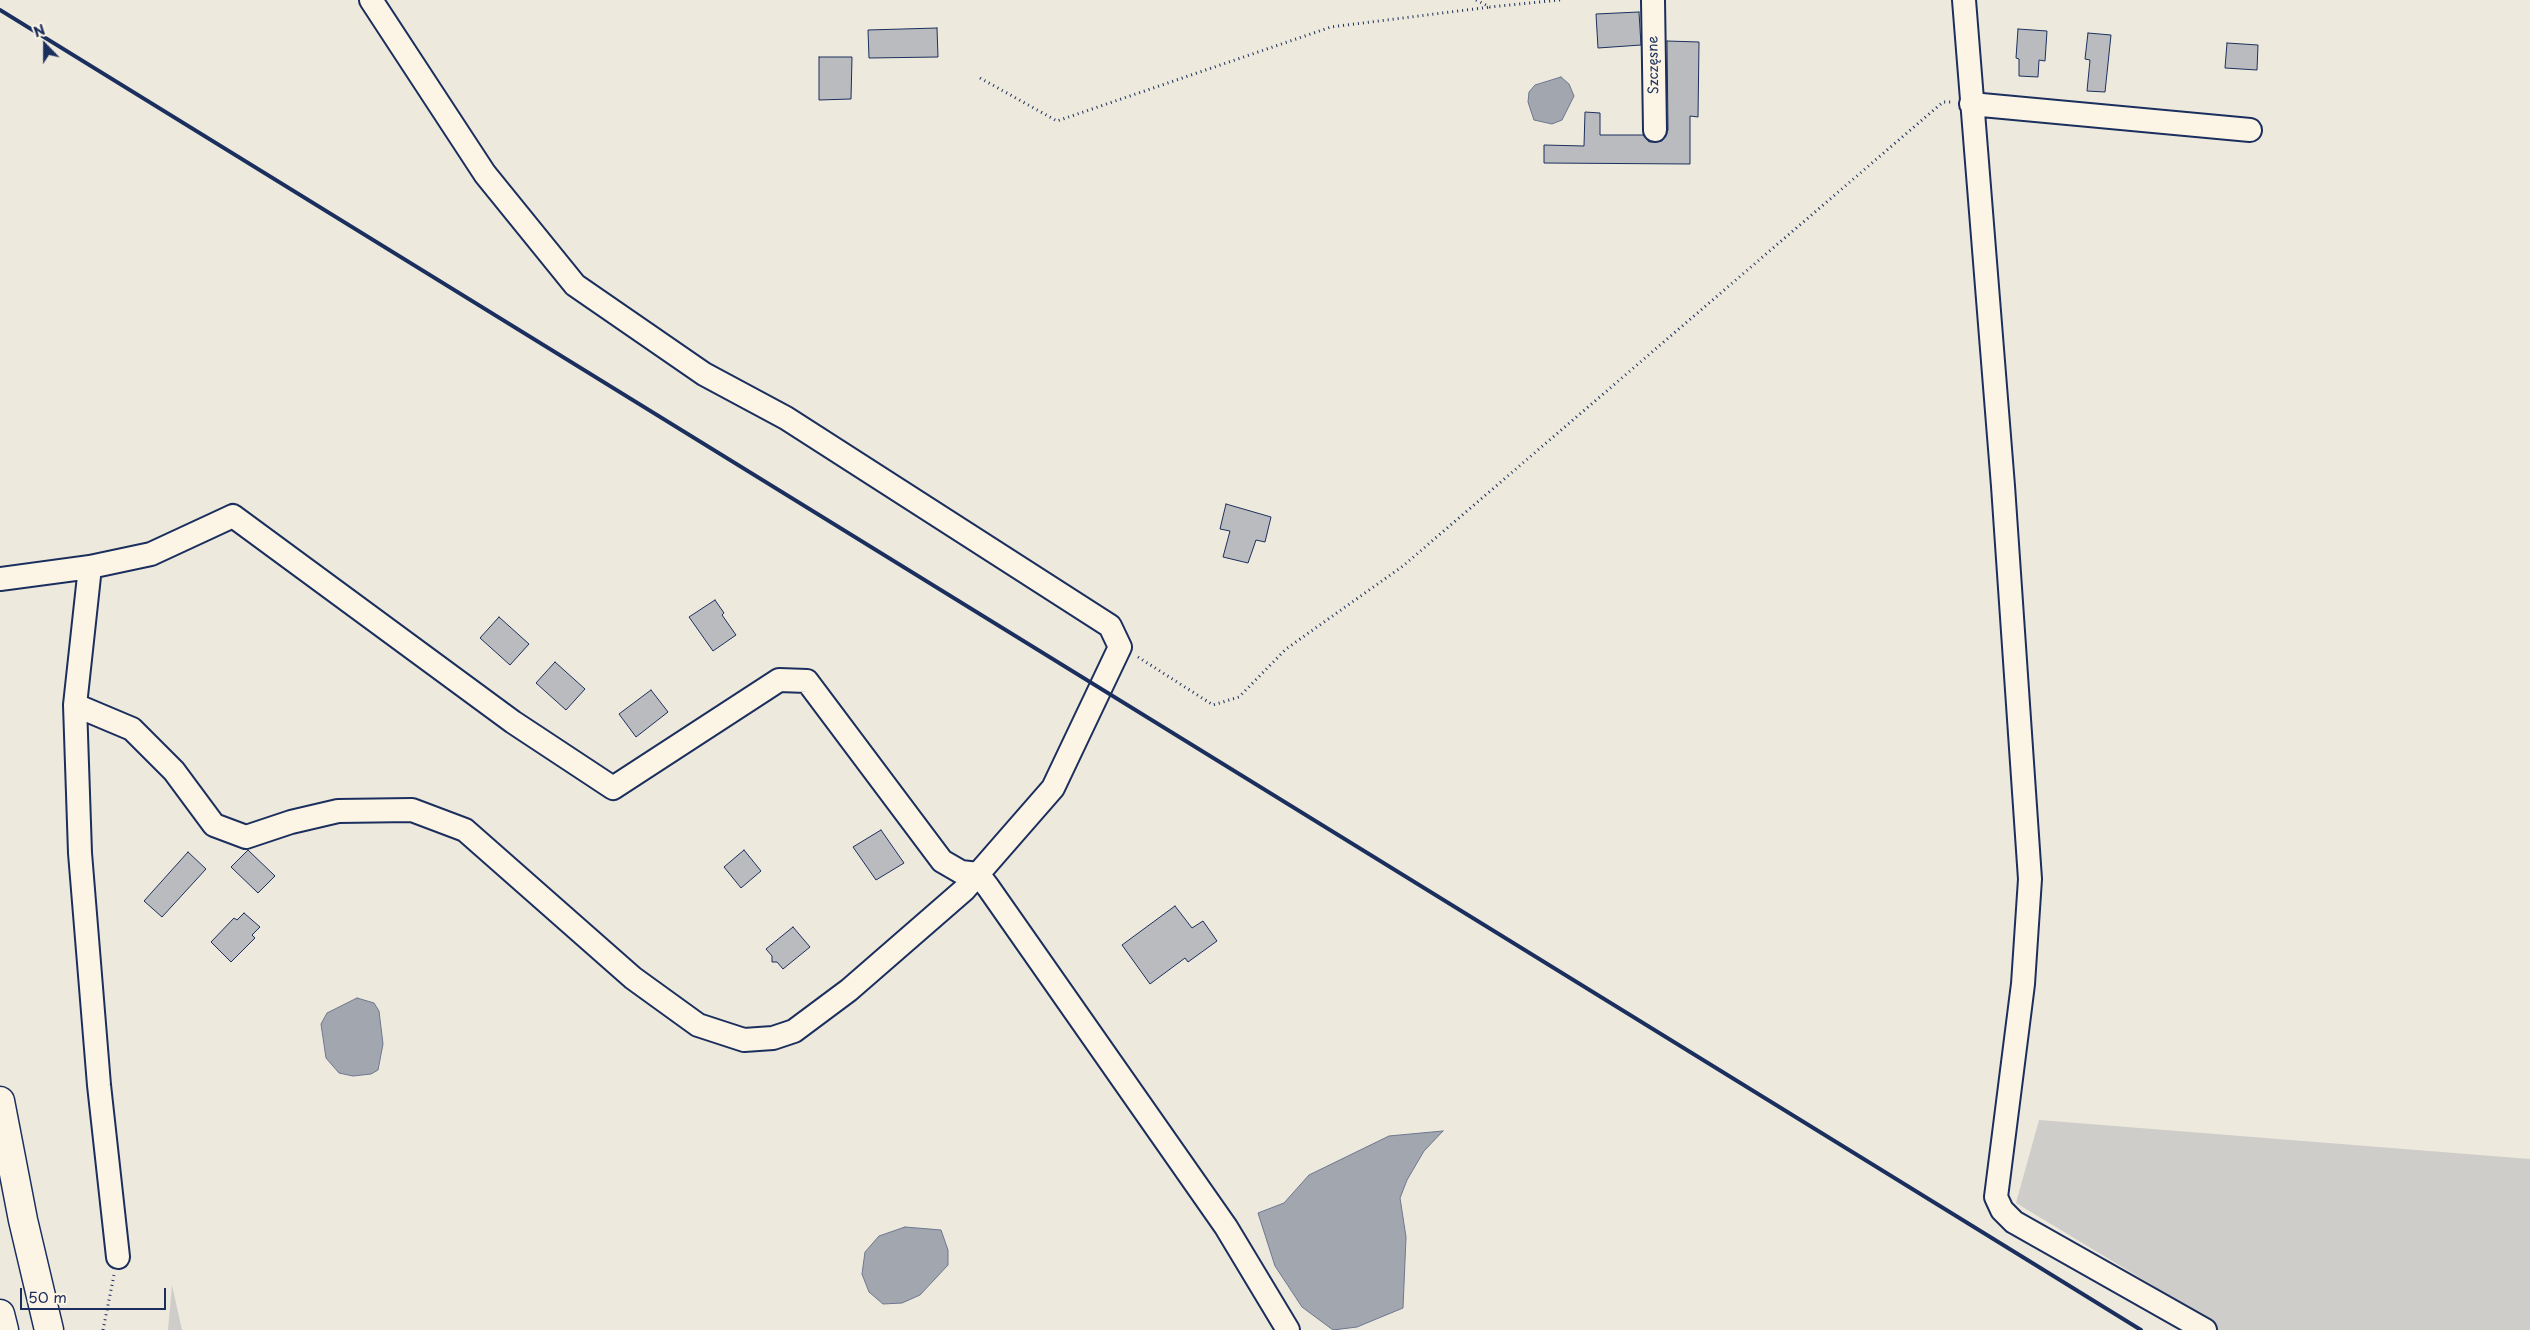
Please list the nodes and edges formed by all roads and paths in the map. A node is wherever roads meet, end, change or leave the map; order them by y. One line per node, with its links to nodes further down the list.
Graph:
1 (370, 0): 13 (street)
2 (1476, 0): 6 (path)
3 (1560, 0): 6 (path)
4 (1653, 0): 9 (street, Szczęsne)
5 (1964, 0): 8 (street)
6 (1490, 7): 7 (path)
7 (980, 78)
8 (1971, 104): 10 (street); 13 (path); 23 (street)
9 (1655, 130)
10 (2250, 130)
11 (90, 567): 12 (street); 14 (street); 15 (street)
12 (0, 579)
13 (1120, 646): 15 (street)
14 (75, 705): 15 (street); 17 (street)
15 (978, 874): 22 (street)
16 (0, 1101): 20 (highway)
17 (118, 1257): 21 (path)
18 (0, 1314): 19 (highway)
19 (4, 1330)
20 (49, 1330)
21 (103, 1330)
22 (1288, 1330)
23 (2205, 1330)

